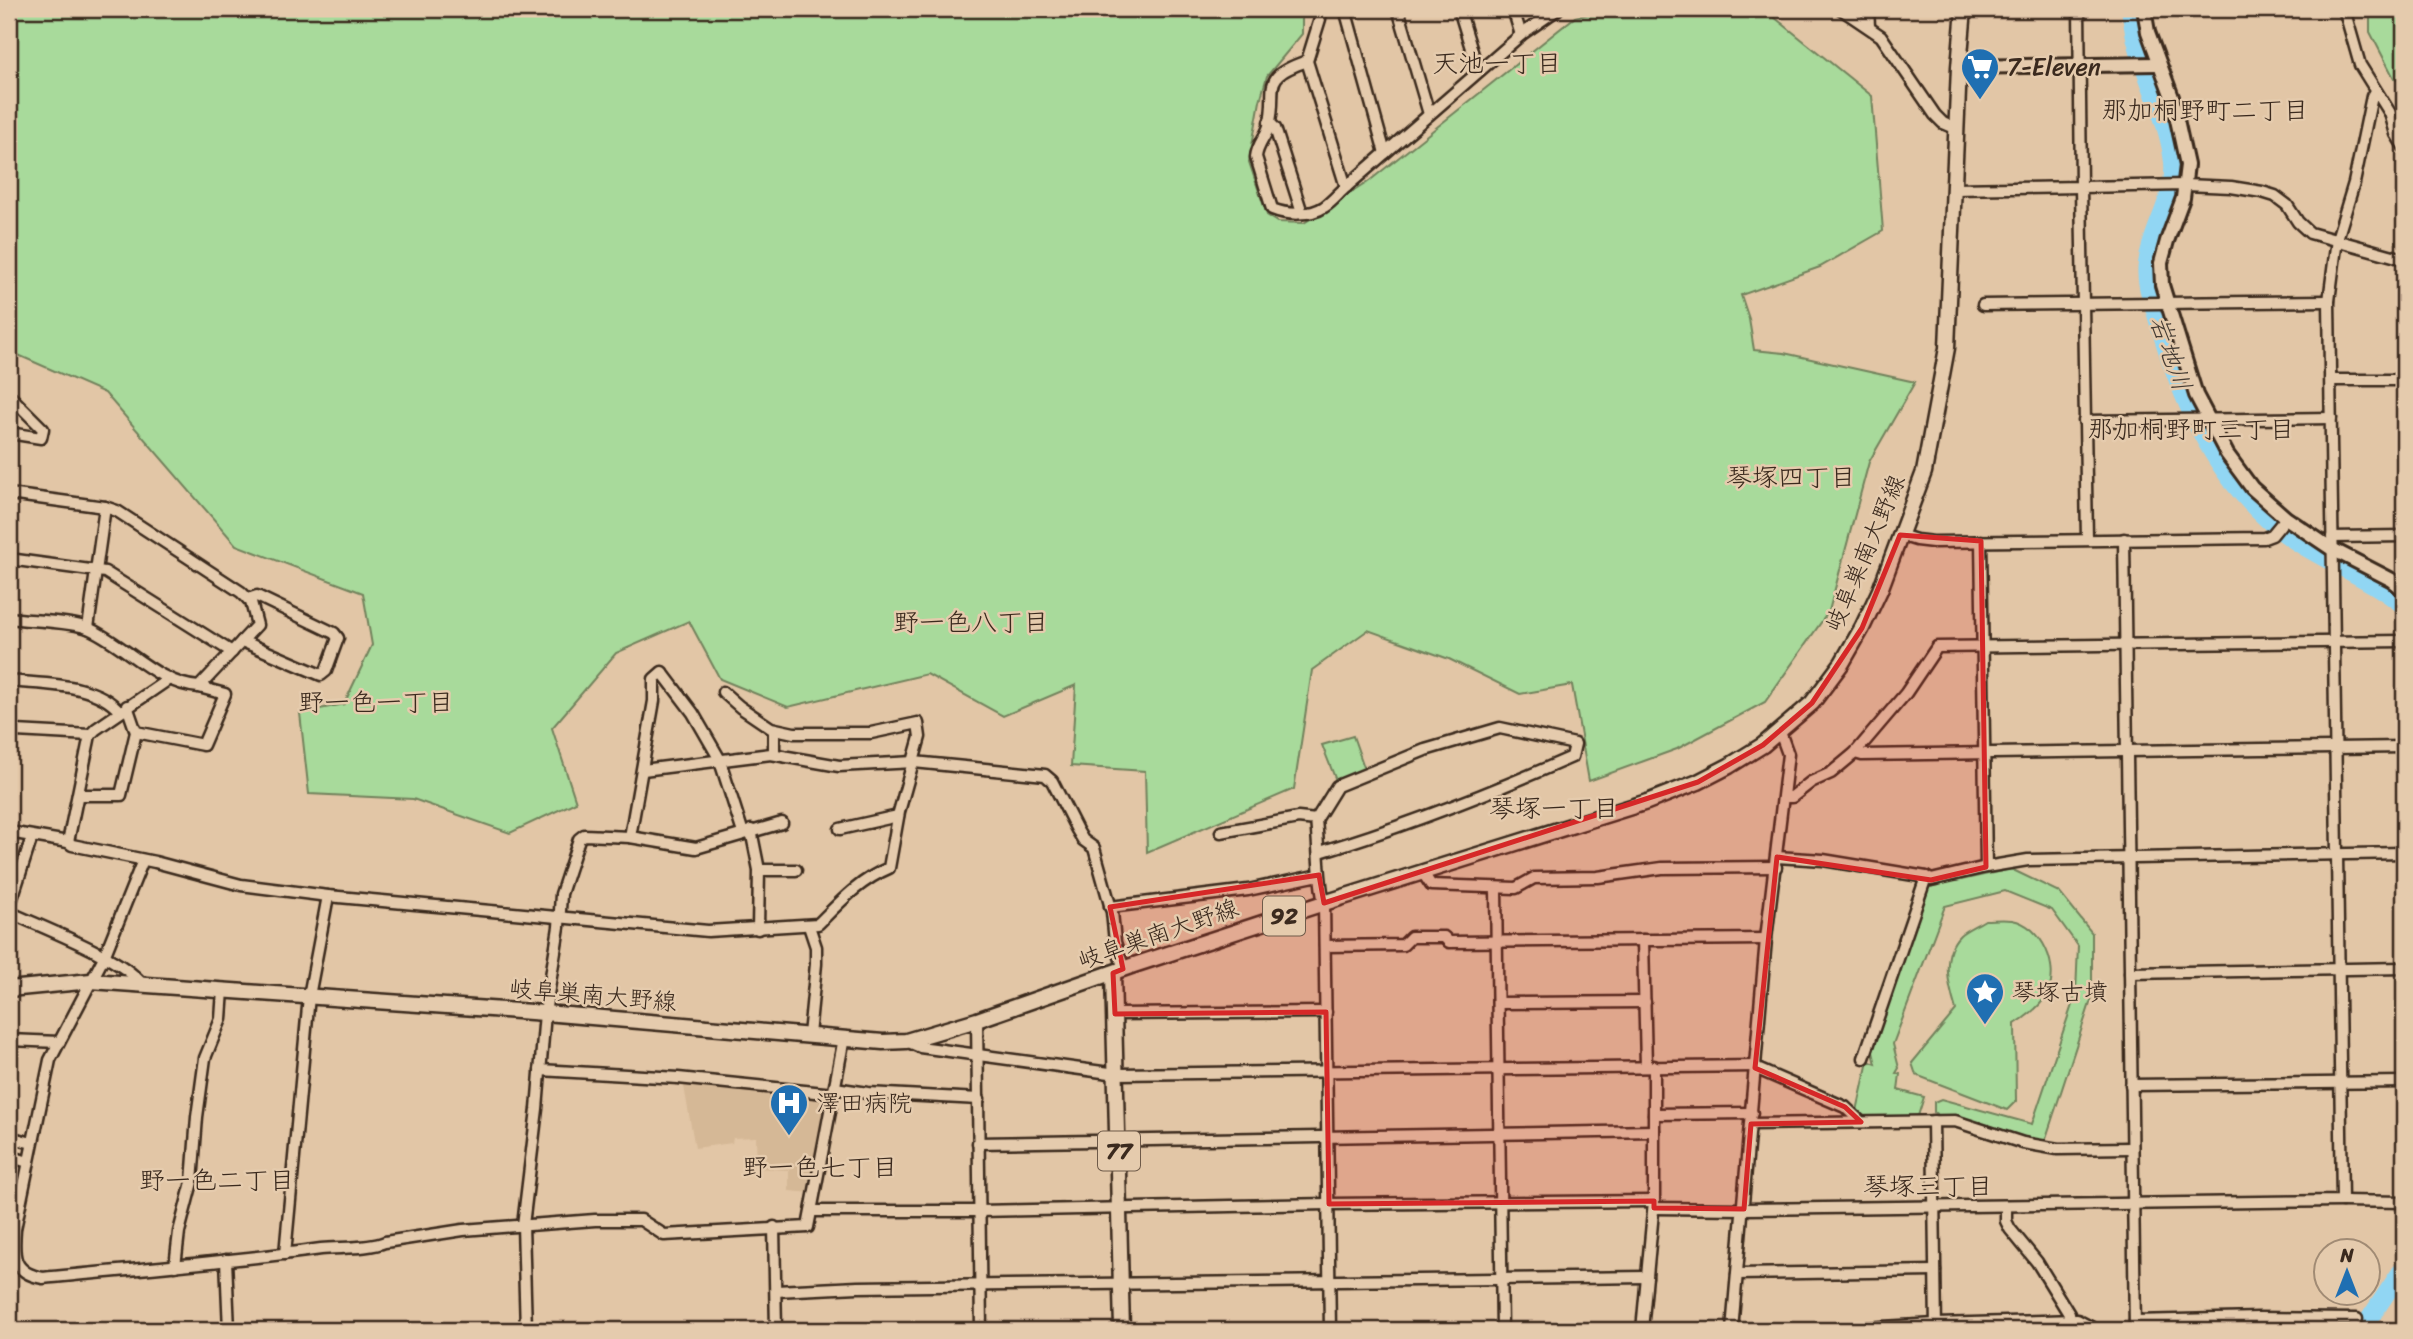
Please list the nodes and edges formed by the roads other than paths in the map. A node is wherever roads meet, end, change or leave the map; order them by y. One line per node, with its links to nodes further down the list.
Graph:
1 (1321, 9): 15 (street)
2 (1345, 9): 25 (street)
3 (1398, 9): 21 (street)
4 (1460, 9): 19 (street)
5 (1513, 9): 14 (street)
6 (1558, 9): 14 (street)
7 (1841, 9): 13 (street)
8 (1868, 9): 13 (street)
9 (1964, 9): 17 (main road, 岐阜巣南大野線 / 92)
10 (2079, 9): 18 (street)
11 (2144, 9): 16 (street)
12 (2344, 9): 20 (street)
13 (1868, 26): 23 (street)
14 (1521, 35): 19 (street)
15 (1307, 61): 22 (street); 27 (street)
16 (2155, 65): 18 (street); 26 (street)
17 (1959, 67): 18 (street); 23 (main road, 岐阜巣南大野線 / 92)
18 (2080, 67): 28 (street)
19 (1478, 71): 21 (street)
20 (2375, 91): 24 (street); 31 (street)
21 (1429, 114): 25 (street)
22 (1269, 122): 30 (street); 30 (street)
23 (1957, 129): 29 (main road, 岐阜巣南大野線 / 92)
24 (2404, 148)
25 (1385, 153): 27 (street)
26 (2183, 185): 28 (street); 31 (street); 34 (street)
27 (1346, 187): 30 (street)
28 (2081, 187): 29 (street); 35 (street)
29 (1954, 189): 47 (main road, 岐阜巣南大野線 / 92)
30 (1302, 213)
31 (2337, 239): 32 (street); 33 (street)
32 (2404, 259)
33 (2329, 301): 34 (street); 37 (street)
34 (2165, 303): 35 (street); 41 (street)
35 (2083, 304): 36 (street); 42 (street)
36 (1983, 305)
37 (2331, 380): 38 (street); 40 (street)
38 (2404, 380)
39 (9, 395): 43 (street)
40 (2331, 418): 41 (street); 52 (street)
41 (2206, 419): 42 (street); 46 (street)
42 (2084, 421): 50 (street)
43 (9, 433)
44 (9, 494): 45 (street)
45 (105, 507): 54 (street); 56 (street)
46 (2285, 520): 49 (street); 52 (street)
47 (1900, 535): 51 (street); 72 (main road, 岐阜巣南大野線 / 92)
48 (2404, 536): 52 (street)
49 (2124, 539): 50 (street); 62 (street)
50 (2087, 540): 51 (street)
51 (1981, 541): 63 (street)
52 (2333, 547): 55 (street); 61 (street)
53 (9, 559): 54 (street)
54 (95, 569): 58 (street); 64 (street)
55 (2404, 590)
56 (248, 599): 59 (street); 59 (street)
57 (9, 618): 58 (street)
58 (88, 628): 65 (street)
59 (242, 641): 64 (street)
60 (2404, 641): 61 (street)
61 (2334, 642): 62 (street); 76 (street)
62 (2125, 645): 63 (street); 77 (street)
63 (1983, 647): 78 (street); 79 (street)
64 (232, 652): 67 (street)
65 (169, 679): 67 (street); 69 (street)
66 (9, 681): 69 (street)
67 (199, 687): 71 (street)
68 (723, 692): 70 (street)
69 (124, 709): 71 (street); 74 (street)
70 (774, 729): 80 (street); 82 (street)
71 (136, 732): 84 (street)
72 (1780, 732): 85 (street); 105 (main road, 岐阜巣南大野線 / 92)
73 (9, 734): 74 (street)
74 (90, 735): 84 (street)
75 (2404, 747): 76 (street)
76 (2335, 748): 77 (street); 98 (street)
77 (2127, 751): 78 (street); 99 (street)
78 (1985, 752): 79 (street); 102 (street)
79 (1855, 753): 85 (street)
80 (774, 754): 81 (street); 82 (street)
81 (719, 758): 83 (street); 83 (street); 90 (street)
82 (914, 762): 86 (street); 111 (street)
83 (643, 770): 94 (street)
84 (78, 795): 95 (street)
85 (1785, 797): 101 (street)
86 (898, 816): 89 (street); 114 (street)
87 (1316, 820): 92 (street); 96 (street); 96 (street)
88 (782, 822): 90 (street)
89 (840, 829)
90 (747, 831): 94 (street); 103 (street)
91 (9, 832): 93 (street)
92 (1221, 832)
93 (32, 837): 95 (street); 112 (street)
94 (630, 837): 113 (street)
95 (68, 842): 100 (street)
96 (1320, 852): 106 (street)
97 (2404, 853): 98 (street)
98 (2337, 855): 99 (street); 122 (street)
99 (2128, 858): 102 (street); 124 (street)
100 (143, 860): 109 (street); 120 (street)
101 (1776, 862): 107 (street); 108 (street); 116 (street)
102 (1986, 867): 107 (street)
103 (759, 870): 104 (street); 115 (street)
104 (796, 870)
105 (1423, 873): 108 (street); 110 (main road, 岐阜巣南大野線 / 92)
106 (1319, 875): 110 (street); 111 (street)
107 (1926, 877): 142 (street)
108 (1496, 888): 118 (street)
109 (328, 896): 113 (street); 129 (street)
110 (1324, 903): 119 (street); 123 (main road, 岐阜巣南大野線 / 92)
111 (1110, 907): 123 (street)
112 (9, 910): 120 (street)
113 (558, 919): 115 (street); 133 (street)
114 (809, 926): 115 (street); 136 (street)
115 (758, 929)
116 (1766, 939): 117 (street); 144 (street)
117 (1643, 940): 118 (street); 130 (street)
118 (1497, 942): 119 (street); 131 (street)
119 (1325, 946): 132 (street)
120 (104, 957): 125 (street); 126 (street)
121 (2404, 968): 122 (street)
122 (2339, 970): 124 (street); 150 (street)
123 (1118, 971): 134 (main road, 77); 135 (main road, 岐阜巣南大野線 / 92)
124 (2130, 973): 151 (street)
125 (91, 981): 126 (main road, 岐阜巣南大野線 / 92); 127 (main road, 岐阜巣南大野線 / 92); 140 (street)
126 (142, 984): 128 (main road, 岐阜巣南大野線 / 92)
127 (9, 989)
128 (223, 990): 129 (main road, 岐阜巣南大野線 / 92); 184 (street)
129 (309, 996): 133 (main road, 岐阜巣南大野線 / 92); 182 (street)
130 (1645, 1002): 131 (street); 143 (street)
131 (1498, 1003): 145 (street)
132 (1326, 1012): 134 (street); 147 (street)
133 (545, 1013): 136 (main road, 岐阜巣南大野線 / 92); 146 (street)
134 (1115, 1014): 148 (main road, 77)
135 (977, 1020): 139 (main road, 岐阜巣南大野線 / 92); 141 (street)
136 (809, 1035): 137 (main road, 岐阜巣南大野線 / 92)
137 (844, 1038): 139 (main road, 岐阜巣南大野線 / 92); 152 (street)
138 (9, 1040): 140 (street)
139 (906, 1041): 141 (street)
140 (59, 1042): 163 (street)
141 (979, 1054): 148 (street); 153 (street)
142 (1864, 1058)
143 (1650, 1066): 144 (street); 145 (street); 154 (street)
144 (1755, 1067): 155 (street); 157 (street)
145 (1499, 1069): 147 (street); 159 (street)
146 (540, 1070): 152 (street); 180 (street)
147 (1327, 1072): 148 (street); 161 (street)
148 (1117, 1074): 162 (main road, 77)
149 (2404, 1082): 150 (street)
150 (2340, 1083): 151 (street); 168 (street)
151 (2131, 1085): 165 (street)
152 (834, 1091): 153 (street); 178 (street)
153 (979, 1099): 164 (street)
154 (1654, 1114): 155 (street); 158 (street)
155 (1752, 1118): 157 (street); 177 (street)
156 (1933, 1121): 157 (street); 165 (street); 175 (street)
157 (1861, 1122)
158 (1654, 1131): 159 (street); 172 (street)
159 (1499, 1134): 161 (street); 170 (street)
160 (9, 1137): 163 (street)
161 (1328, 1137): 162 (street); 171 (street)
162 (1118, 1140): 164 (street); 176 (main road, 77)
163 (32, 1143): 167 (street)
164 (978, 1143): 179 (street)
165 (2131, 1148): 173 (street)
166 (9, 1156): 167 (street)
167 (28, 1162): 184 (street)
168 (2342, 1201): 169 (street); 173 (street)
169 (2404, 1202)
170 (1500, 1203): 171 (street); 172 (street); 188 (street)
171 (1329, 1204): 176 (street); 189 (street)
172 (1654, 1204): 177 (street); 187 (street)
173 (2133, 1204): 174 (street); 195 (street)
174 (2006, 1206): 175 (street); 194 (street)
175 (1934, 1207): 177 (street); 185 (street)
176 (1120, 1208): 179 (street); 190 (main road, 77)
177 (1744, 1209): 186 (street)
178 (812, 1211): 179 (street); 181 (street)
179 (978, 1211): 191 (street)
180 (523, 1225): 181 (street); 182 (street); 198 (street)
181 (775, 1227): 192 (street)
182 (285, 1254): 183 (street)
183 (226, 1260): 184 (street); 197 (street)
184 (175, 1266)
185 (1935, 1271): 186 (street); 196 (street)
186 (1737, 1274): 205 (street)
187 (1647, 1278): 188 (street); 204 (street)
188 (1502, 1280): 189 (street); 203 (street)
189 (1329, 1282): 190 (street); 202 (street)
190 (1121, 1284): 191 (street); 201 (main road, 77)
191 (979, 1287): 192 (street); 200 (street)
192 (776, 1291): 199 (street)
193 (2357, 1319): 195 (street)
194 (2070, 1320): 196 (street); 207 (street)
195 (2135, 1325)
196 (1936, 1327): 206 (street)
197 (229, 1330)
198 (526, 1330)
199 (776, 1330)
200 (981, 1330)
201 (1122, 1330)
202 (1330, 1330)
203 (1502, 1330)
204 (1642, 1330)
205 (1732, 1330)
206 (1828, 1330)
207 (2095, 1330)

